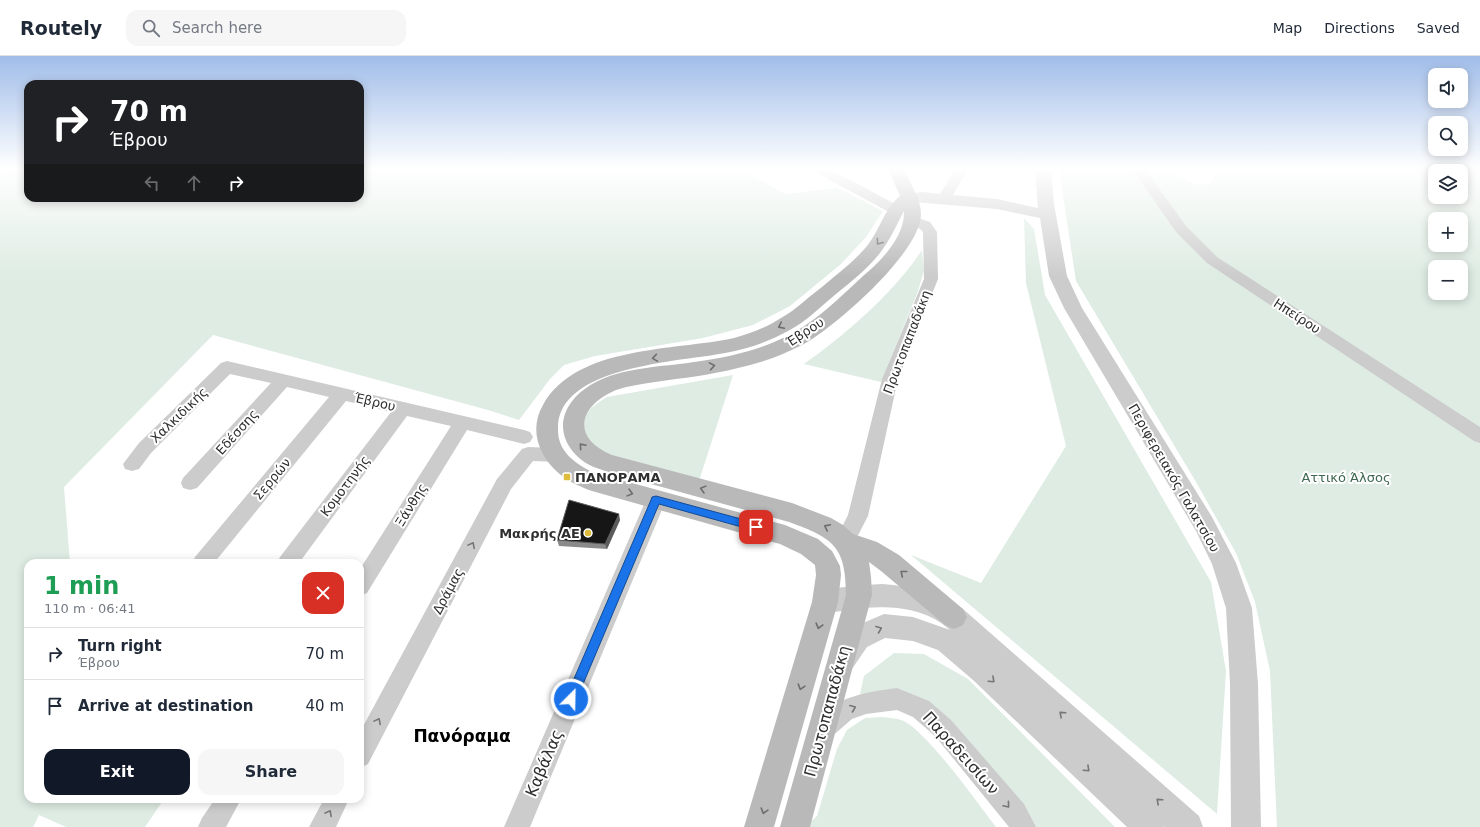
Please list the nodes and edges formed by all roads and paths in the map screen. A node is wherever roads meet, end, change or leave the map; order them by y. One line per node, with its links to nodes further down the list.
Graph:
1 (886, 205): 2 (street, Πρωτοπαπαδάκη)
2 (902, 205)
3 (907, 205): 14 (main road, Έβρου, one-way to 14)
4 (909, 205): 22 (main road, Έβρου, one-way to 4)
5 (910, 205): 22 (street, Πρωτοπαπαδάκη)
6 (1007, 205): 9 (street)
7 (1047, 205): 9 (street, Περιφερειακός Γαλατσίου)
8 (1164, 205): 16 (street, Ηπείρου)
9 (1047, 209): 42 (street, Περιφερειακός Γαλατσίου)
10 (227, 367): 11 (street, Έβρου); 19 (street, Χαλκιδικής)
11 (283, 381): 12 (street, Έβρου); 20 (street, Εδέσσης)
12 (342, 394): 13 (street, Έβρου); 23 (street, Σερρών)
13 (403, 409): 15 (street, Έβρου); 24 (street, Κομοτηνής)
14 (548, 418): 17 (street, Έβρου); 18 (main road, Έβρου)
15 (462, 423): 17 (street, Έβρου); 25 (street, Ξάνθης)
16 (1480, 436)
17 (526, 446): 18 (street); 31 (street, Δράμας, one-way to 17)
18 (555, 455): 21 (main road, Έβρου, one-way to 21)
19 (132, 464)
20 (190, 483)
21 (656, 500): 27 (main road, Έβρου); 36 (street, Καβάλας)
22 (845, 541): 26 (main road, Έβρου); 28 (main road, one-way to 22)
23 (205, 559)
24 (290, 559)
25 (364, 581)
26 (859, 595): 27 (street); 28 (street); 29 (main road, Πρωτοπαπαδάκη)
27 (825, 602): 37 (main road, one-way to 37)
28 (954, 616): 41 (street, one-way to 28)
29 (840, 662): 30 (main road, Πρωτοπαπαδάκη); 40 (street, one-way to 40)
30 (822, 730): 38 (main road, Πρωτοπαπαδάκη); 39 (street, Παραδεισίων, one-way to 39)
31 (364, 748)
32 (226, 803): 34 (street)
33 (335, 803): 35 (street, one-way to 33)
34 (211, 827)
35 (322, 827)
36 (517, 827)
37 (759, 827)
38 (795, 827)
39 (1023, 827)
40 (1148, 827)
41 (1188, 827)
42 (1246, 827)

